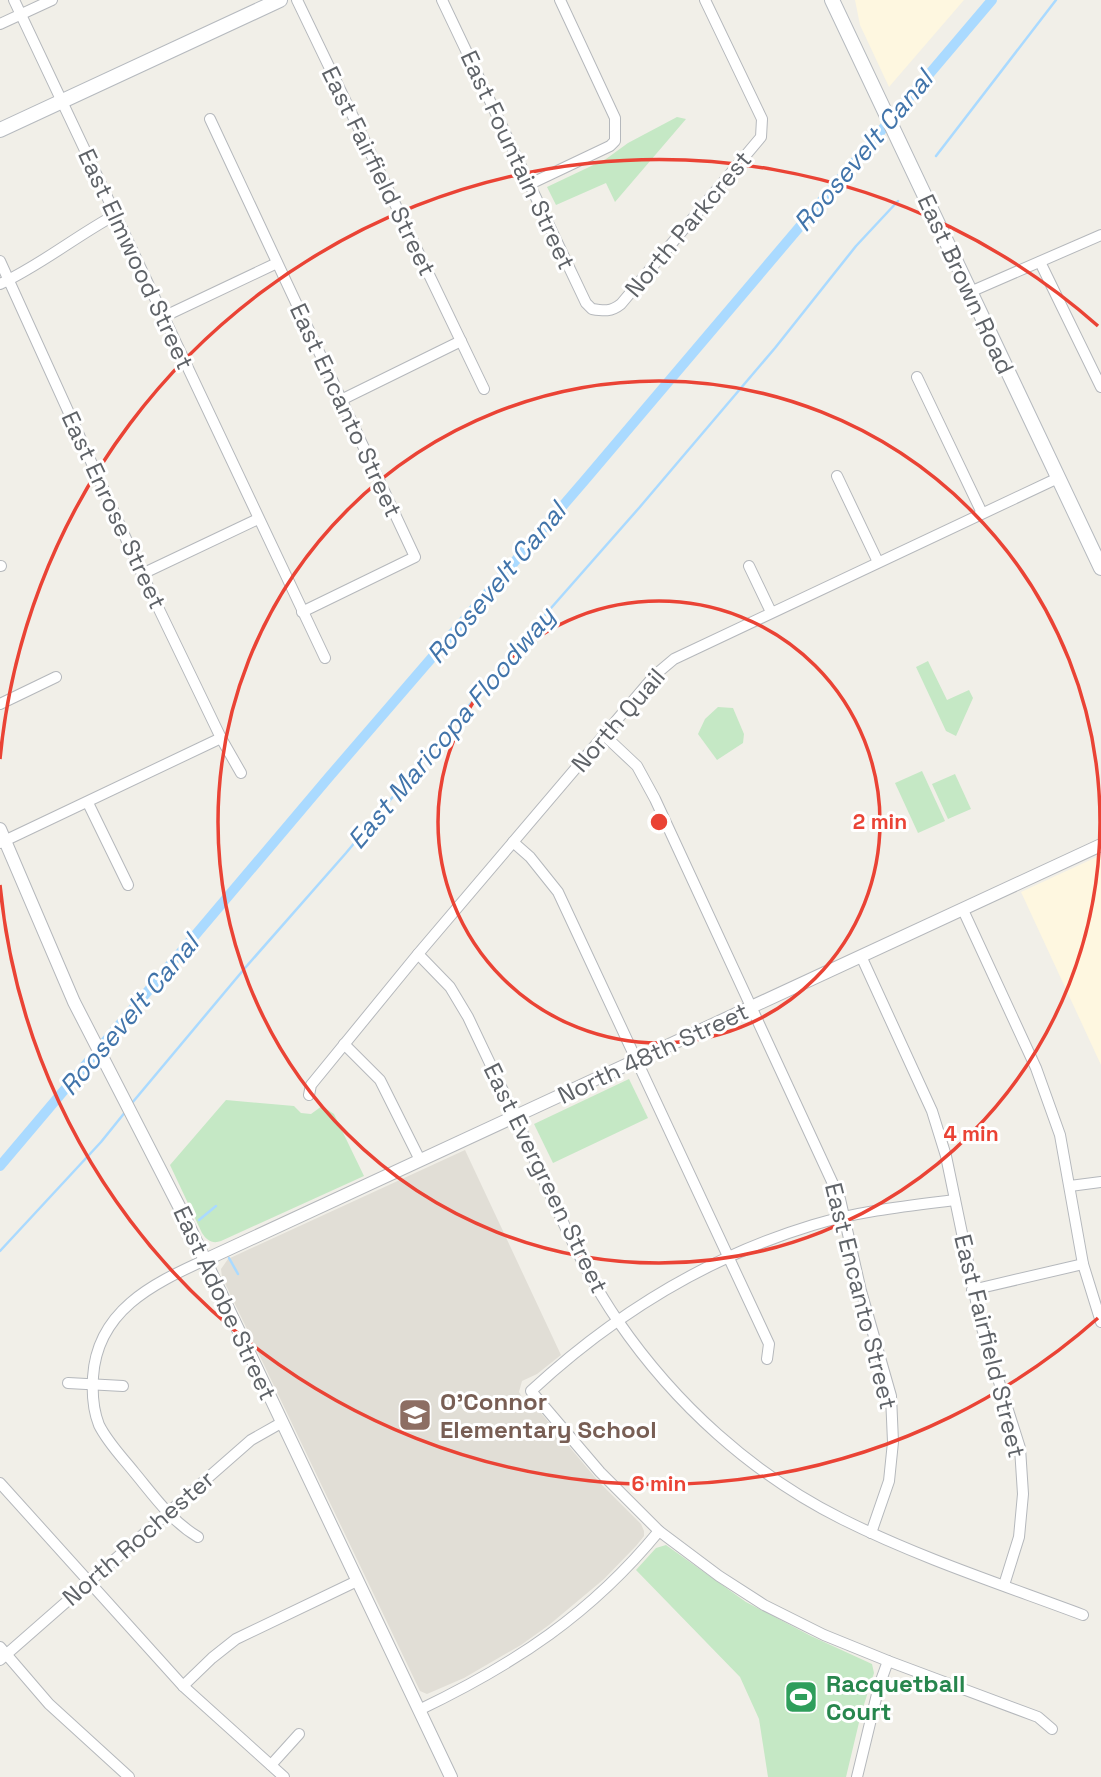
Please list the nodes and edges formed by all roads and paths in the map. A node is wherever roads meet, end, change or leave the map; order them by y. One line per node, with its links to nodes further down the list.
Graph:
1 (14, 0): 9 (street, East Elmwood Street)
2 (52, 0): 9 (street)
3 (280, 0): 11 (main road)
4 (298, 0): 24 (street, East Fairfield Street)
5 (442, 0): 14 (street, East Fountain Street)
6 (560, 0): 14 (street)
7 (705, 0): 22 (street, North Parkcrest)
8 (832, 0): 21 (main road, East Brown Road)
9 (21, 14): 10 (street); 11 (street, East Elmwood Street)
10 (0, 24)
11 (62, 101): 13 (main road); 15 (street, East Elmwood Street)
12 (210, 119): 19 (street, East Encanto Street)
13 (0, 130)
14 (530, 184): 22 (street, East Fountain Street)
15 (116, 215): 20 (street); 23 (street, East Elmwood Street)
16 (1101, 235): 18 (street)
17 (0, 261): 20 (street, East Enrose Street)
18 (1041, 261): 21 (street); 26 (street)
19 (277, 263): 23 (street); 28 (street, East Encanto Street)
20 (4, 282): 36 (street, East Enrose Street)
21 (970, 292): 30 (main road, East Brown Road)
22 (603, 311)
23 (163, 317): 32 (street, East Elmwood Street)
24 (461, 341): 27 (street, East Fairfield Street); 28 (street)
25 (918, 377): 31 (street)
26 (1101, 387)
27 (484, 389)
28 (341, 400): 37 (street, East Encanto Street)
29 (837, 476): 33 (street)
30 (1058, 478): 31 (street, North Quail); 35 (main road, East Brown Road)
31 (982, 513): 33 (street, North Quail)
32 (258, 519): 36 (street); 37 (street, East Elmwood Street)
33 (878, 562): 38 (street, North Quail)
34 (749, 566): 38 (street)
35 (1101, 568)
36 (142, 574): 43 (street, East Enrose Street)
37 (302, 611): 39 (street, East Elmwood Street)
38 (771, 612): 42 (street, North Quail)
39 (325, 657)
40 (56, 677): 41 (street)
41 (0, 704)
42 (604, 736): 47 (street, North Quail); 53 (street, East Encanto Street)
43 (221, 738): 44 (street, East Enrose Street); 45 (street)
44 (241, 773)
45 (88, 803): 46 (street); 49 (street)
46 (2, 837): 64 (street, East Adobe Street)
47 (513, 842): 51 (street, North Quail); 55 (street)
48 (1101, 845): 50 (street, North 48th Street)
49 (128, 885)
50 (963, 909): 52 (street, North 48th Street); 60 (street)
51 (418, 954): 54 (street, North Quail); 57 (street, East Evergreen Street)
52 (861, 956): 53 (street, North 48th Street); 61 (street, East Fairfield Street)
53 (753, 1006): 55 (street, North 48th Street); 62 (street, East Encanto Street)
54 (344, 1044): 56 (street, North Quail); 58 (street)
55 (637, 1059): 57 (street, North 48th Street); 63 (street)
56 (309, 1095)
57 (515, 1116): 58 (street, North 48th Street); 67 (street, East Evergreen Street)
58 (420, 1160): 64 (street, North 48th Street)
59 (1101, 1182): 60 (street)
60 (1070, 1186): 65 (street)
61 (955, 1200): 62 (street); 66 (street, East Fairfield Street)
62 (845, 1218): 63 (street); 77 (street, East Encanto Street)
63 (729, 1258): 67 (street); 69 (street)
64 (205, 1260): 71 (street); 73 (street, East Adobe Street)
65 (1083, 1264): 66 (street); 68 (street)
66 (972, 1290): 81 (street, East Fairfield Street)
67 (617, 1321): 76 (street); 77 (street, East Evergreen Street)
68 (1101, 1322)
69 (767, 1359)
70 (68, 1383): 71 (street)
71 (92, 1385): 72 (street); 75 (street)
72 (123, 1386)
73 (281, 1423): 75 (street, North Rochester); 79 (street, East Adobe Street)
74 (0, 1483): 80 (street)
75 (167, 1512): 78 (street); 80 (street, North Rochester)
76 (659, 1531): 84 (street); 86 (street)
77 (872, 1533): 81 (street, East Evergreen Street)
78 (198, 1537)
79 (357, 1581): 85 (street); 86 (street, East Adobe Street)
80 (88, 1582): 83 (street, North Rochester); 85 (street)
81 (1004, 1585): 82 (street, East Evergreen Street)
82 (1083, 1615)
83 (2, 1654): 90 (street)
84 (888, 1661): 87 (street); 93 (street)
85 (183, 1686): 89 (street)
86 (419, 1710): 92 (street, East Adobe Street)
87 (1052, 1730)
88 (299, 1734): 89 (street)
89 (271, 1765): 91 (street)
90 (129, 1777)
91 (284, 1777)
92 (451, 1777)
93 (857, 1777)

